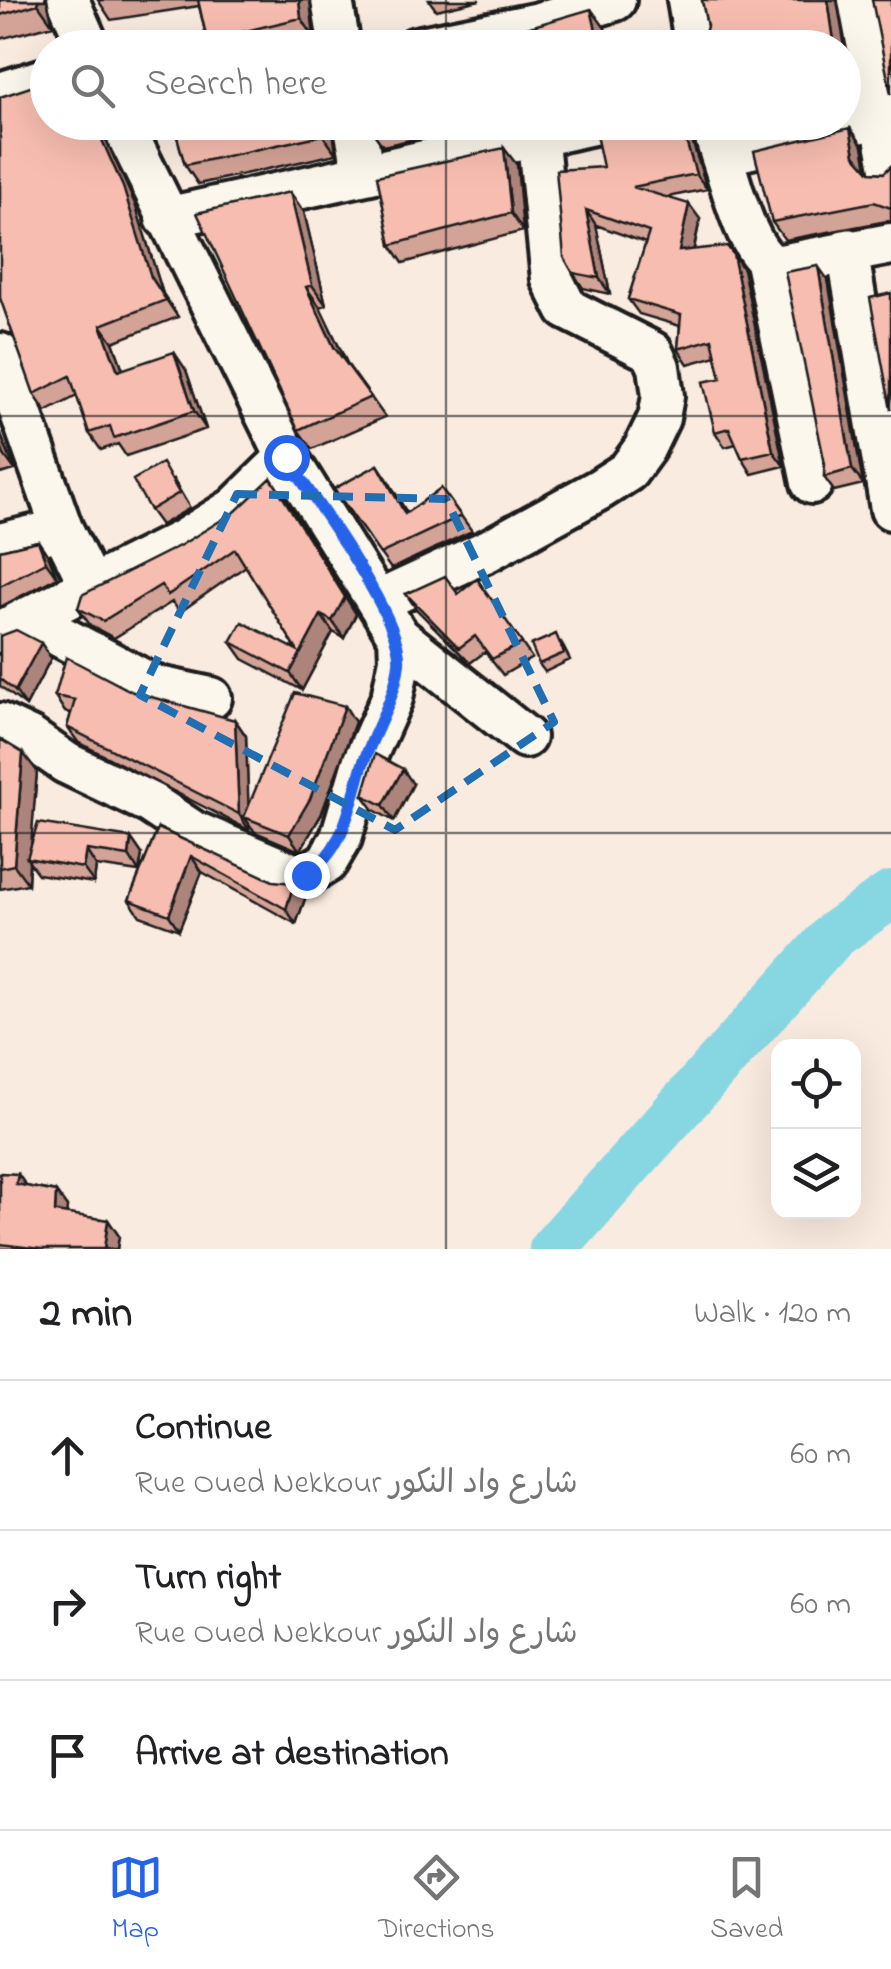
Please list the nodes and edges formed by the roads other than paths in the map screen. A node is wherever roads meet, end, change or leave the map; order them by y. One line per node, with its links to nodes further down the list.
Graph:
1 (68, 0): 7 (street)
2 (332, 0): 8 (street)
3 (615, 0): 6 (street)
4 (688, 0): 9 (street)
5 (859, 0): 12 (street)
6 (527, 25)
7 (81, 30)
8 (337, 30)
9 (693, 30)
10 (30, 84): 11 (street)
11 (0, 93)
12 (879, 118): 13 (street); 19 (street)
13 (861, 120)
14 (129, 140): 21 (street)
15 (357, 140): 20 (street)
16 (498, 140): 20 (street)
17 (539, 140): 33 (street)
18 (716, 140): 24 (street)
19 (891, 168)
20 (364, 174): 21 (street)
21 (166, 218): 27 (street)
22 (891, 244): 23 (street)
23 (847, 249): 24 (street); 29 (street)
24 (766, 262): 28 (street)
25 (0, 354): 26 (street)
26 (8, 408): 30 (street)
27 (286, 457): 32 (street); 33 (street)
28 (812, 483)
29 (891, 509)
30 (62, 529): 31 (street); 32 (street)
31 (0, 544)
32 (92, 589): 34 (street)
33 (379, 601): 35 (street)
34 (13, 625): 36 (street)
35 (399, 638): 37 (street); 38 (street)
36 (211, 698)
37 (0, 724)
38 (525, 737)

